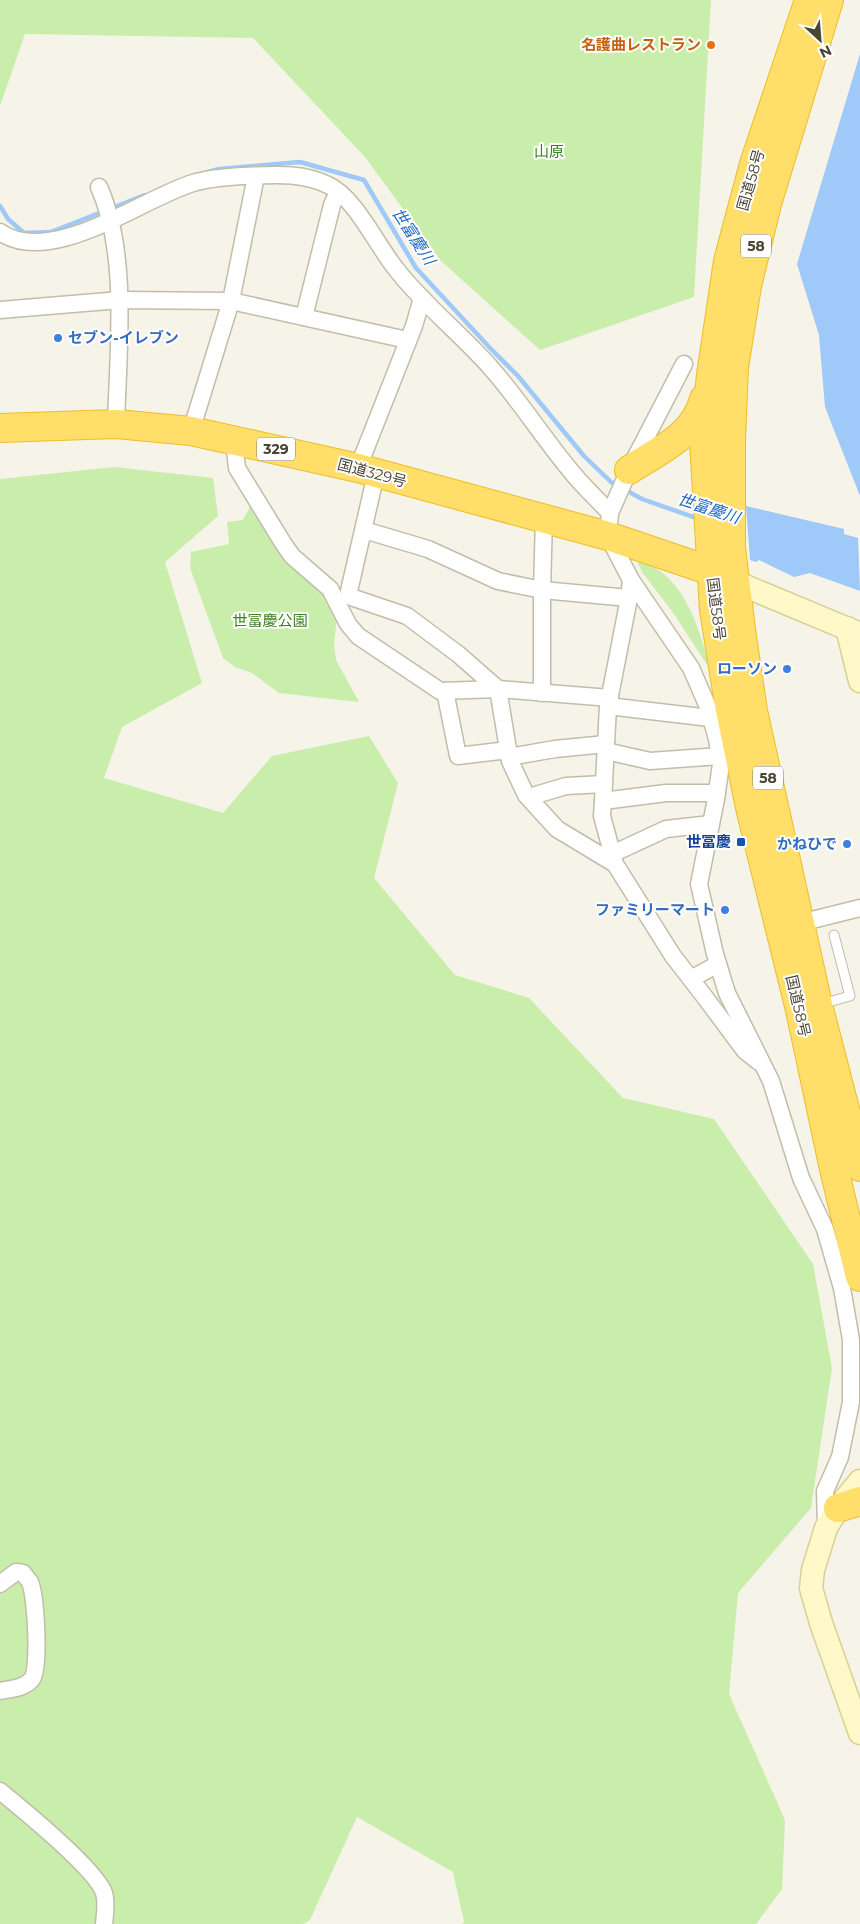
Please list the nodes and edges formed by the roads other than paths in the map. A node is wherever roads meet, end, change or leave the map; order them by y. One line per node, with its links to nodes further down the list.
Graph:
1 (809, 0): 15 (highway, 国道58号 / 58)
2 (829, 0): 22 (highway, 国道58号 / 58)
3 (256, 176): 5 (street); 6 (street); 10 (street)
4 (99, 187): 6 (street)
5 (338, 192): 8 (street); 12 (street)
6 (112, 220): 7 (street); 9 (street)
7 (0, 232)
8 (422, 298): 13 (street); 24 (street)
9 (120, 300): 10 (street); 11 (street); 16 (street)
10 (231, 301): 12 (street); 18 (street)
11 (0, 310)
12 (304, 316): 13 (street)
13 (408, 340): 21 (street)
14 (684, 364): 20 (street)
15 (710, 375): 20 (highway); 22 (highway, 国道58号 / 58)
16 (116, 424): 17 (highway, 国道329号 / 329); 18 (highway, 国道329号 / 329)
17 (0, 428)
18 (191, 431): 19 (highway, 国道329号 / 329)
19 (234, 441): 21 (highway, 国道329号 / 329); 35 (street)
20 (629, 470): 24 (street)
21 (367, 471): 23 (highway, 国道329号 / 329); 25 (street)
22 (719, 498): 26 (highway, 国道58号 / 58)
23 (544, 519): 24 (highway, 国道329号 / 329); 28 (street)
24 (609, 525): 26 (highway, 国道329号 / 329); 27 (street)
25 (364, 530): 28 (street); 31 (street)
26 (723, 575): 30 (street); 49 (highway, 国道58号 / 58); 53 (highway, 国道58号 / 58)
27 (631, 580): 29 (street); 38 (street)
28 (542, 590): 29 (street); 36 (street)
29 (629, 598): 37 (street)
30 (854, 631): 32 (street)
31 (481, 674): 33 (street); 34 (street)
32 (860, 681)
33 (498, 689): 34 (street); 36 (street); 40 (street)
34 (469, 690): 35 (street)
35 (445, 691): 40 (street)
36 (542, 693): 37 (street)
37 (609, 702): 38 (street); 39 (street)
38 (710, 718): 41 (street)
39 (606, 748): 40 (street); 41 (street); 42 (street)
40 (509, 754): 44 (street)
41 (720, 756): 43 (street)
42 (604, 784): 44 (street); 45 (street)
43 (717, 793): 45 (street); 46 (street)
44 (528, 797): 47 (street)
45 (603, 802): 47 (street)
46 (711, 824): 47 (street); 51 (street)
47 (614, 859): 52 (street)
48 (860, 908): 49 (street)
49 (800, 923): 53 (highway, 国道58号 / 58)
50 (834, 935): 53 (lane)
51 (718, 964): 52 (street); 54 (street)
52 (691, 979): 54 (street)
53 (809, 1008): 55 (highway, 国道58号 / 58); 56 (highway, 国道58号 / 58)
54 (763, 1064): 58 (street)
55 (860, 1164)
56 (860, 1278)
57 (860, 1481): 58 (street)
58 (841, 1512): 61 (street)
59 (0, 1584): 60 (street)
60 (0, 1691)
61 (860, 1733)
62 (0, 1791): 63 (street)
63 (104, 1924)

